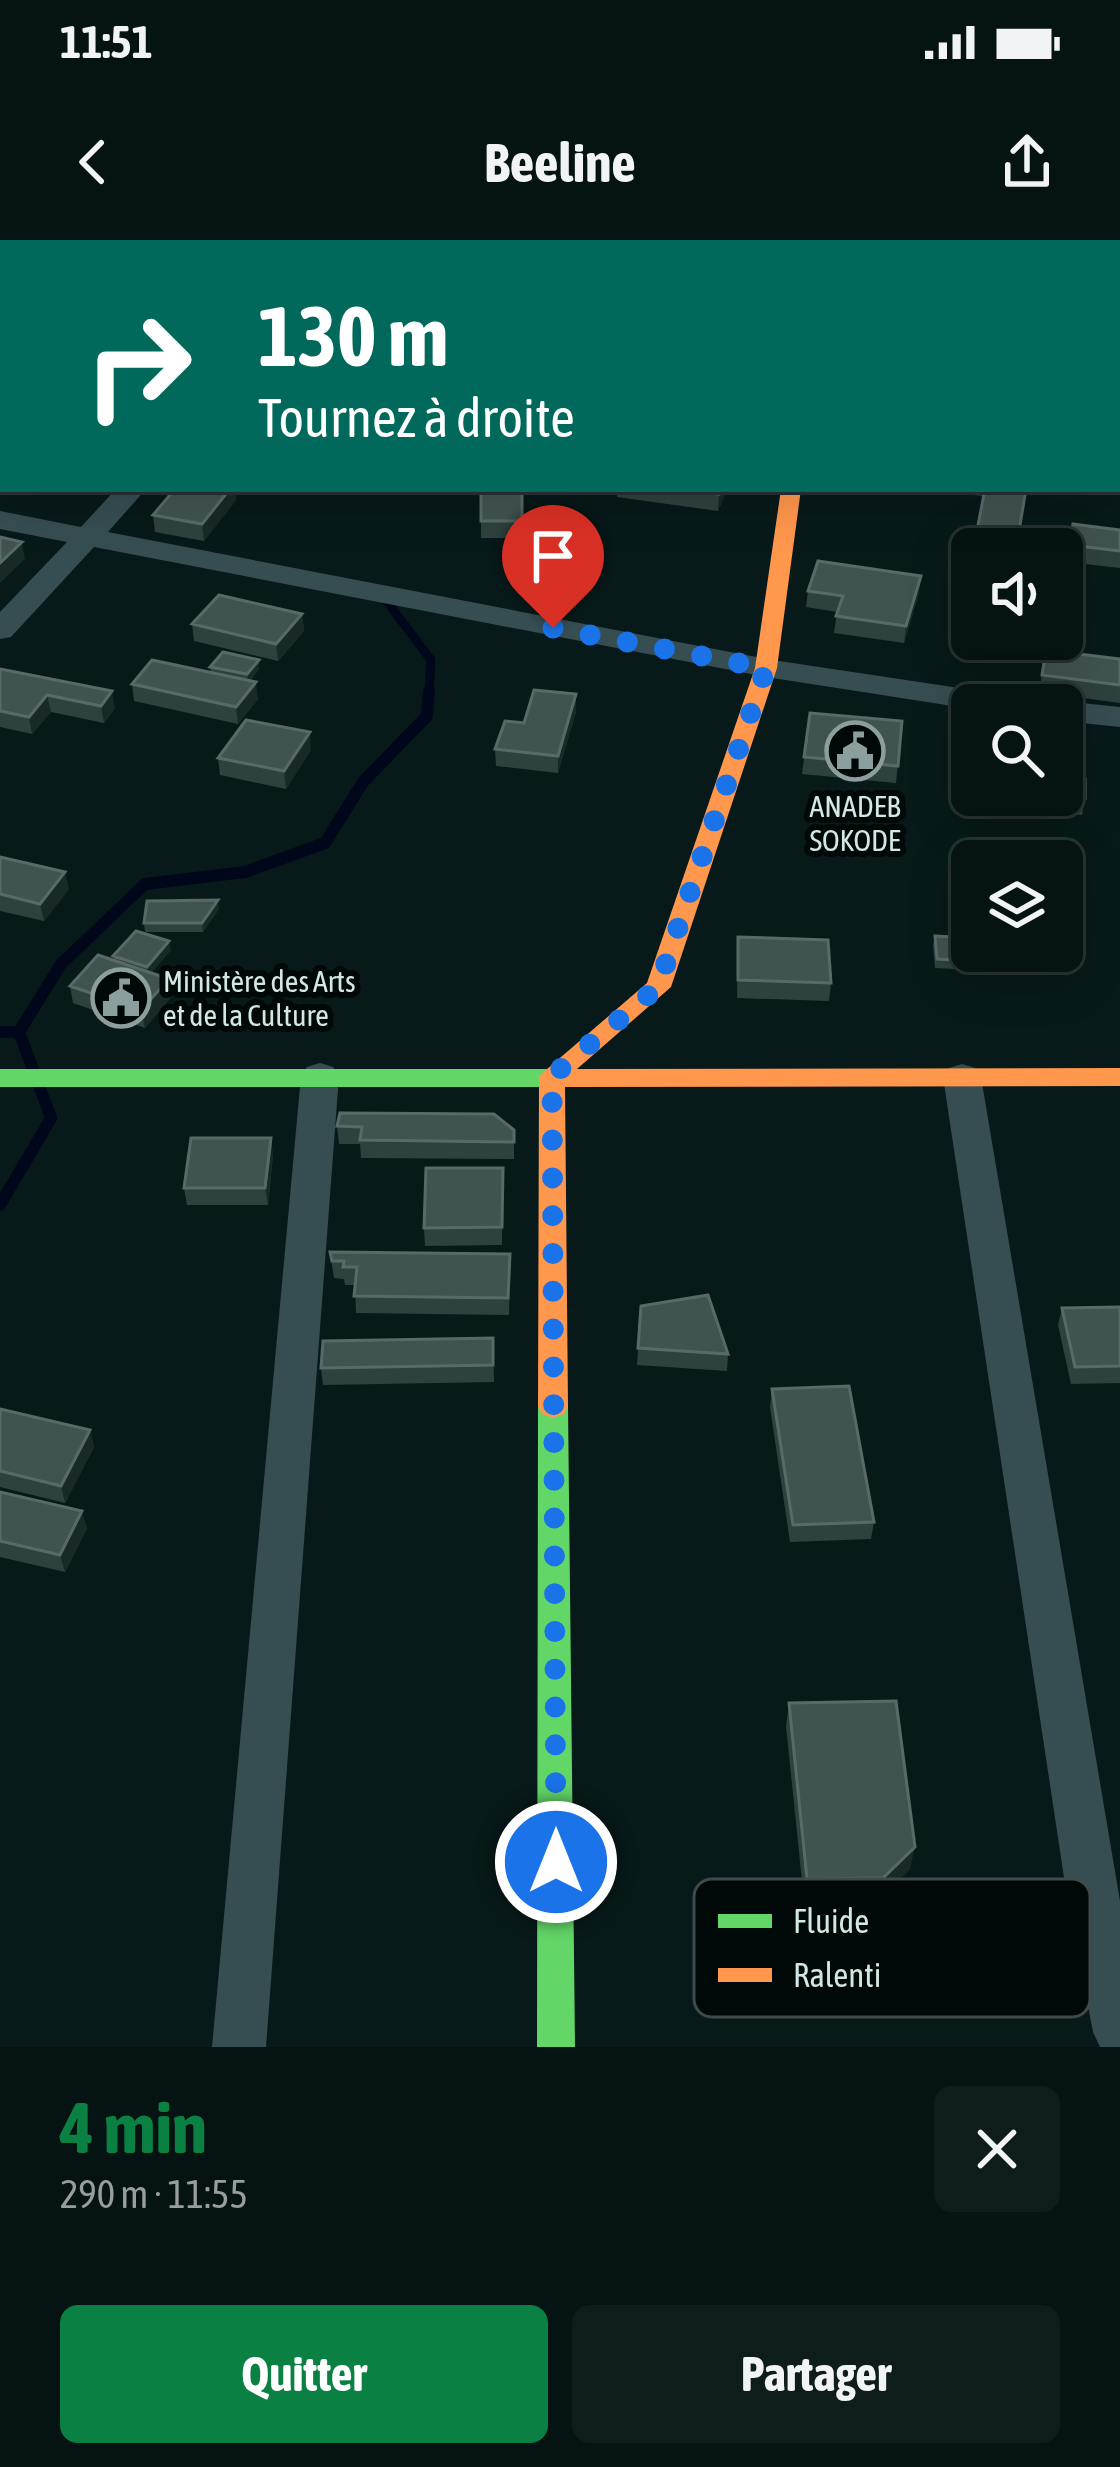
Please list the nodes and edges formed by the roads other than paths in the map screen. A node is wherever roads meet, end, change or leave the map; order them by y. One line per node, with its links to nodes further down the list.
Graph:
1 (129, 492): 4 (street)
2 (790, 492): 6 (street)
3 (0, 520): 4 (street)
4 (84, 539): 5 (street); 6 (street)
5 (0, 630)
6 (766, 668): 7 (street); 11 (street)
7 (951, 697)
8 (1083, 714): 9 (street)
9 (1120, 717)
10 (320, 1076): 11 (street); 12 (street); 16 (street)
11 (552, 1076): 13 (street); 17 (street)
12 (9, 1077)
13 (962, 1077): 14 (street); 15 (street)
14 (1120, 1077)
15 (1120, 2032)
16 (239, 2047)
17 (556, 2047)

